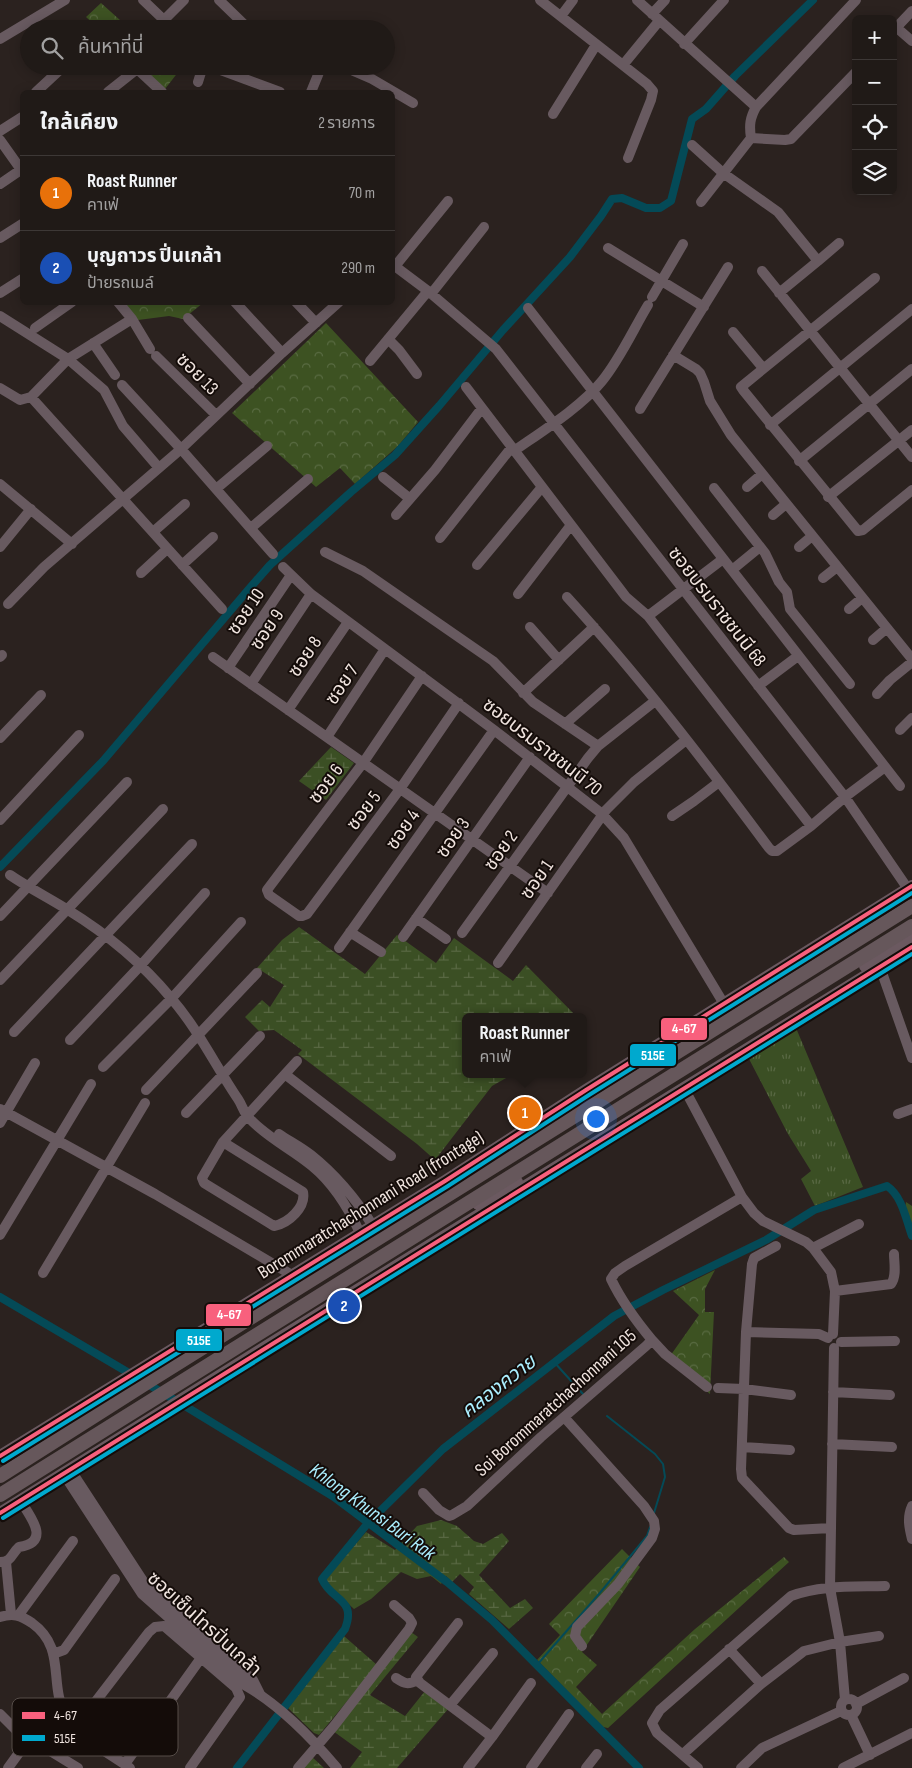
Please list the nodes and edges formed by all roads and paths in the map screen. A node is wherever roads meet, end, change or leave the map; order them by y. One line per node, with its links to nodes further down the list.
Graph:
1 (65, 0): 14 (street)
2 (143, 0): 15 (street)
3 (184, 0): 15 (street)
4 (219, 0): 16 (street)
5 (540, 0): 12 (street)
6 (573, 0): 12 (street)
7 (637, 0): 13 (street)
8 (665, 0): 13 (street)
9 (724, 0): 22 (street)
10 (856, 0): 42 (street)
11 (912, 11): 17 (street)
12 (561, 16): 23 (street)
13 (655, 18): 22 (street); 24 (street)
14 (32, 20)
15 (164, 20)
16 (240, 20)
17 (897, 27)
18 (20, 28): 20 (street)
19 (897, 30): 21 (street)
20 (0, 40)
21 (912, 41)
22 (684, 44): 42 (street)
23 (596, 45): 24 (street); 43 (street)
24 (623, 65): 49 (street)
25 (54, 75): 35 (street)
26 (128, 75): 36 (street)
27 (144, 75): 37 (street)
28 (200, 75): 33 (street)
29 (231, 75): 34 (street)
30 (318, 75): 38 (street)
31 (363, 75): 39 (street)
32 (852, 76): 46 (street)
33 (198, 82)
34 (262, 89)
35 (38, 90)
36 (110, 90)
37 (160, 90)
38 (312, 90)
39 (391, 90)
40 (395, 92): 41 (street)
41 (413, 103)
42 (756, 106): 46 (street)
43 (553, 114)
44 (20, 117): 45 (street)
45 (0, 131)
46 (751, 138): 52 (street)
47 (0, 140): 50 (street)
48 (692, 146): 52 (street)
49 (628, 158)
50 (20, 167)
51 (20, 171): 53 (street)
52 (723, 173): 55 (street); 62 (street)
53 (0, 184)
54 (448, 201): 63 (street)
55 (701, 202)
56 (20, 225): 58 (street)
57 (484, 228): 72 (street)
58 (0, 238)
59 (839, 243): 62 (street)
60 (683, 244): 69 (street)
61 (608, 248): 69 (street)
62 (818, 261): 70 (street)
63 (395, 264)
64 (395, 266): 72 (street, ซอยบรมราชชนนี 68)
65 (728, 268): 78 (street)
66 (762, 271): 70 (street)
67 (875, 278): 86 (street)
68 (20, 280): 71 (street)
69 (662, 281): 78 (street); 103 (street)
70 (779, 292): 86 (street)
71 (0, 293)
72 (430, 293): 88 (street); 109 (street, ซอยบรมราชชนนี 68)
73 (68, 305): 85 (street)
74 (120, 305): 83 (street, ซอย 13)
75 (238, 305): 90 (street)
76 (299, 305): 84 (street)
77 (337, 305): 84 (street)
78 (704, 307): 91 (street)
79 (528, 308): 103 (street)
80 (912, 309): 95 (street)
81 (0, 316): 92 (street)
82 (188, 318): 99 (street)
83 (132, 319): 89 (street); 108 (street, ซอย 13)
84 (316, 323): 90 (street)
85 (34, 328)
86 (810, 331): 94 (street); 95 (street)
87 (733, 332): 94 (street)
88 (388, 339): 93 (street); 97 (street)
89 (93, 344): 92 (street); 98 (street)
90 (282, 353): 99 (street)
91 (674, 355): 107 (street); 119 (street)
92 (68, 359): 104 (street); 118 (street)
93 (370, 361)
94 (763, 368): 110 (street)
95 (839, 368): 105 (street); 110 (street)
96 (912, 369): 105 (street)
97 (417, 374)
98 (115, 375)
99 (250, 384): 108 (street)
100 (122, 385): 114 (street)
101 (466, 387): 106 (street)
102 (0, 388): 104 (street)
103 (594, 390): 109 (street); 149 (street)
104 (31, 397): 129 (street)
105 (868, 404): 112 (street); 117 (street)
106 (482, 408): 115 (street); 130 (street)
107 (640, 409)
108 (216, 415): 114 (street)
109 (554, 424): 115 (street); 158 (street, ซอยบรมราชชนนี 68)
110 (770, 425): 117 (street)
111 (912, 430): 112 (street)
112 (899, 441): 116 (street); 128 (street)
113 (267, 446): 126 (street)
114 (181, 449): 118 (street); 126 (street)
115 (513, 450): 123 (street); 141 (street)
116 (912, 457)
117 (799, 461): 128 (street)
118 (159, 468): 129 (street)
119 (762, 474): 124 (street); 132 (street)
120 (383, 477): 130 (street)
121 (308, 480): 137 (street)
122 (0, 484): 133 (street)
123 (542, 487): 136 (street); 151 (street)
124 (747, 487)
125 (714, 488): 144 (street)
126 (216, 489): 137 (street)
127 (912, 490): 128 (street)
128 (828, 497)
129 (123, 498): 138 (street); 142 (street)
130 (409, 498): 134 (street)
131 (185, 504): 138 (street)
132 (786, 504): 135 (street); 139 (street)
133 (31, 509): 142 (street); 143 (street)
134 (396, 515)
135 (773, 515)
136 (571, 525): 160 (street); 166 (street)
137 (251, 528): 148 (street)
138 (153, 532): 146 (street)
139 (812, 536): 145 (street); 153 (street)
140 (213, 537): 150 (street)
141 (440, 538)
142 (72, 544): 163 (street)
143 (0, 547)
144 (760, 547): 154 (street); 180 (street)
145 (799, 547)
146 (167, 549): 150 (street); 155 (street)
147 (325, 552): 183 (street)
148 (273, 554)
149 (723, 559): 154 (street); 158 (street)
150 (182, 565): 164 (street)
151 (477, 565)
152 (283, 566): 156 (street, ซอยบรมราชชนนี 70)
153 (837, 567): 157 (street); 162 (street)
154 (732, 570): 173 (street)
155 (141, 573)
156 (292, 575): 159 (street, ซอยบรมราชชนนี 70); 177 (street, ซอย 10)
157 (823, 578)
158 (683, 589): 166 (street); 181 (street, ซอยบรมราชชนนี 68)
159 (310, 594): 167 (street, ซอยบรมราชชนนี 70); 179 (street, ซอย 9)
160 (518, 594)
161 (567, 596): 169 (street)
162 (862, 598): 165 (street); 170 (street)
163 (8, 604)
164 (222, 608)
165 (849, 609)
166 (648, 616): 212 (street)
167 (348, 622): 172 (street, ซอยบรมราชชนนี 70); 188 (street, ซอย 8)
168 (530, 627): 175 (street)
169 (594, 627): 175 (street); 186 (street)
170 (887, 628): 171 (street); 176 (street)
171 (873, 640)
172 (385, 649): 178 (street, ซอยบรมราชชนนี 70); 195 (street, ซอย 7)
173 (798, 656): 181 (street); 200 (street)
174 (213, 657): 177 (street)
175 (559, 660): 183 (street)
176 (912, 661): 184 (street)
177 (228, 668): 179 (street)
178 (422, 676): 187 (street, ซอยบรมราชชนนี 70); 199 (street, ซอย 6)
179 (251, 684): 188 (street)
180 (850, 684)
181 (758, 686): 206 (street, ซอยบรมราชชนนี 68)
182 (605, 688): 190 (street)
183 (523, 693): 190 (street)
184 (877, 694)
185 (41, 695): 194 (street)
186 (655, 701): 196 (street); 197 (street, ซอย 2)
187 (459, 703): 191 (street, ซอยบรมราชชนนี 70); 205 (street, ซอย 5)
188 (288, 710): 195 (street)
189 (912, 718): 192 (street)
190 (565, 724): 197 (street)
191 (494, 730): 198 (street, ซอยบรมราชชนนี 70); 208 (street, ซอย 4)
192 (900, 730)
193 (79, 735): 211 (street)
194 (0, 738)
195 (327, 738): 199 (street)
196 (686, 740): 202 (street); 209 (street, ซอย 1)
197 (598, 746): 203 (street, ซอย 2)
198 (530, 757): 203 (street, ซอยบรมราชชนนี 70); 213 (street, ซอย 3)
199 (363, 763): 205 (street); 221 (street, ซอย 6)
200 (885, 767): 204 (street); 206 (street)
201 (126, 782): 217 (street)
202 (719, 782): 210 (street); 212 (street)
203 (567, 786): 209 (street, ซอยบรมราชชนนี 70); 215 (street, ซอย 2)
204 (900, 786)
205 (400, 789): 208 (street); 221 (street, ซอย 5)
206 (845, 797): 212 (street); 218 (street, ซอยบรมราชชนนี 68)
207 (163, 809): 223 (street)
208 (434, 814): 213 (street); 228 (street, ซอย 4)
209 (603, 815): 220 (street, ซอย 1); 243 (street, ซอยบรมราชชนนี 70)
210 (672, 816)
211 (0, 820)
212 (811, 826)
213 (472, 840): 215 (street); 225 (street, ซอย 3)
214 (192, 844): 230 (street)
215 (510, 867): 220 (street); 229 (street, ซอย 2)
216 (10, 875): 217 (street)
217 (28, 888): 223 (street); 224 (street)
218 (911, 890): 243 (main road, Borommaratchachonnani Road (frontage)); 264 (main road)
219 (204, 893): 238 (street)
220 (548, 893): 237 (street, ซอย 1)
221 (284, 905)
222 (912, 906): 272 (highway)
223 (68, 909): 230 (street); 241 (street)
224 (0, 916)
225 (416, 918): 231 (street, ซอย 3); 233 (street)
226 (241, 922): 242 (street)
227 (912, 926): 275 (highway)
228 (350, 932): 235 (street, ซอย 4); 236 (street)
229 (462, 934)
230 (106, 936): 238 (street); 244 (street)
231 (403, 936)
232 (912, 937): 269 (main road)
233 (446, 939)
234 (912, 947): 239 (main road)
235 (339, 948)
236 (381, 952)
237 (498, 963)
238 (141, 965): 242 (street); 247 (street)
239 (880, 967): 248 (street); 255 (main road)
240 (257, 973): 245 (street)
241 (0, 980)
242 (172, 998): 245 (street); 251 (street)
243 (724, 1004): 270 (main road, Borommaratchachonnani Road (frontage))
244 (14, 1032)
245 (199, 1035): 253 (street); 256 (street)
246 (260, 1036): 253 (street)
247 (70, 1040)
248 (912, 1058)
249 (297, 1062): 252 (street)
250 (35, 1063): 259 (street)
251 (103, 1067)
252 (286, 1075): 260 (street); 267 (street)
253 (222, 1076): 260 (street); 261 (street)
254 (91, 1084): 265 (street)
255 (684, 1088): 271 (street); 278 (main road)
256 (146, 1090)
257 (145, 1103): 268 (street)
258 (912, 1109): 262 (street)
259 (3, 1111): 263 (street); 265 (street)
260 (247, 1112): 266 (street); 273 (street); 274 (street)
261 (186, 1113)
262 (898, 1114)
263 (0, 1123)
264 (524, 1137): 270 (main road); 272 (main road)
265 (58, 1140): 268 (street); 280 (street)
266 (223, 1142): 266 (street)
267 (391, 1156)
268 (107, 1167): 284 (street); 285 (street)
269 (532, 1174): 275 (main road); 278 (main road)
270 (445, 1181): 277 (main road, Borommaratchachonnani Road (frontage))
271 (742, 1197): 282 (street); 288 (street, Soi Borommaratchachonnani 105)
272 (438, 1202): 304 (highway)
273 (358, 1204): 274 (street); 277 (street)
274 (349, 1210): 279 (street)
275 (444, 1219): 306 (highway)
276 (860, 1224): 282 (street)
277 (373, 1226): 279 (main road, Borommaratchachonnani Road (frontage))
278 (455, 1229): 303 (main road)
279 (360, 1233): 285 (main road, Borommaratchachonnani Road (frontage))
280 (0, 1235)
281 (776, 1246): 287 (street)
282 (813, 1248): 286 (street)
283 (894, 1254): 286 (street)
284 (43, 1273)
285 (292, 1275): 302 (main road, Borommaratchachonnani Road (frontage))
286 (835, 1290): 289 (street)
287 (746, 1332): 289 (street); 293 (street)
288 (652, 1340): 291 (street); 297 (street, Soi Borommaratchachonnani 105)
289 (834, 1340): 290 (street); 294 (street)
290 (895, 1341)
291 (707, 1387)
292 (718, 1388): 293 (street)
293 (744, 1389): 295 (street); 300 (street)
294 (833, 1392): 296 (street); 298 (street)
295 (791, 1395)
296 (890, 1395)
297 (564, 1417): 305 (street, Soi Borommaratchachonnani 105); 323 (street)
298 (832, 1444): 299 (street); 310 (street)
299 (892, 1447)
300 (742, 1448): 301 (street); 310 (street)
301 (790, 1450)
302 (0, 1456)
303 (66, 1471): 307 (main road); 345 (street, ซอยเซ็นโทรปิ่นเกล้า)
304 (0, 1476)
305 (423, 1493)
306 (0, 1495)
307 (20, 1500): 309 (main road); 313 (street)
308 (912, 1506): 311 (street)
309 (0, 1512)
310 (831, 1528): 316 (street)
311 (912, 1539)
312 (73, 1541): 318 (street)
313 (3, 1562): 318 (street)
314 (115, 1579): 326 (street)
315 (885, 1586): 316 (street)
316 (830, 1588): 322 (street); 324 (street)
317 (394, 1605): 345 (street)
318 (15, 1615): 319 (street); 326 (street)
319 (0, 1617)
320 (458, 1623): 330 (street)
321 (879, 1636): 322 (street)
322 (840, 1642): 332 (street); 338 (street)
323 (582, 1646)
324 (729, 1649): 332 (street); 347 (street)
325 (493, 1653): 336 (street)
326 (53, 1654): 333 (street)
327 (201, 1658): 334 (street); 335 (street); 355 (street)
328 (396, 1678): 330 (street)
329 (904, 1678): 337 (street)
330 (418, 1680): 336 (street)
331 (531, 1683): 344 (street)
332 (761, 1684): 347 (street)
333 (60, 1698)
334 (98, 1698)
335 (174, 1698)
336 (451, 1704): 344 (street)
337 (856, 1704): 338 (street); 341 (street)
338 (843, 1706): 341 (street); 362 (street)
339 (0, 1714): 342 (street)
340 (569, 1714): 359 (street)
341 (852, 1715): 348 (street)
342 (12, 1726)
343 (912, 1733): 348 (street)
344 (492, 1737): 358 (street)
345 (317, 1744): 356 (street); 357 (street, ซอยเซ็นโทรปิ่นเกล้า)
346 (596, 1754): 360 (street)
347 (683, 1754): 361 (street)
348 (870, 1755): 363 (street)
349 (17, 1756): 353 (street)
350 (58, 1756): 354 (street)
351 (113, 1756): 352 (street)
352 (127, 1766)
353 (8, 1768)
354 (78, 1768)
355 (190, 1768)
356 (298, 1768)
357 (337, 1768)
358 (468, 1768)
359 (530, 1768)
360 (586, 1768)
361 (698, 1768)
362 (741, 1768)
363 (843, 1768)

